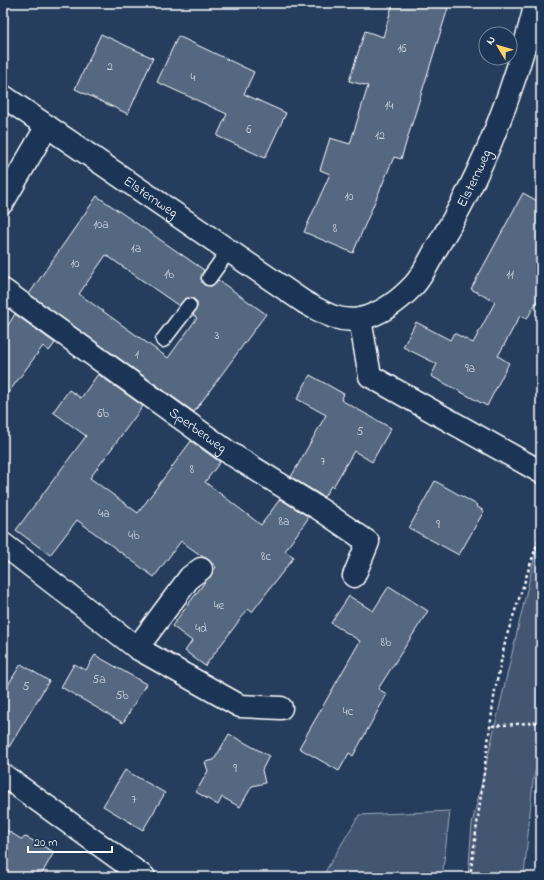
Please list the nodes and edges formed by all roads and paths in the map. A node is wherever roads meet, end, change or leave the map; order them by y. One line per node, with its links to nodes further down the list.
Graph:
1 (536, 3): 9 (street, Elsternweg)
2 (3, 96): 3 (street)
3 (47, 126): 4 (street); 5 (street, Elsternweg)
4 (3, 202)
5 (229, 250): 6 (lane); 9 (street, Elsternweg)
6 (209, 278)
7 (3, 290): 15 (street, Sperberweg)
8 (189, 306): 10 (lane)
9 (360, 319): 11 (street)
10 (163, 340)
11 (541, 472)
12 (541, 532): 19 (path)
13 (3, 544): 16 (street)
14 (201, 569): 16 (street)
15 (354, 576)
16 (137, 648): 17 (street)
17 (281, 708)
18 (541, 722): 19 (path)
19 (492, 726): 23 (path)
20 (3, 775): 22 (street)
21 (541, 838): 24 (path)
22 (144, 877)
23 (470, 877)
24 (540, 877)

